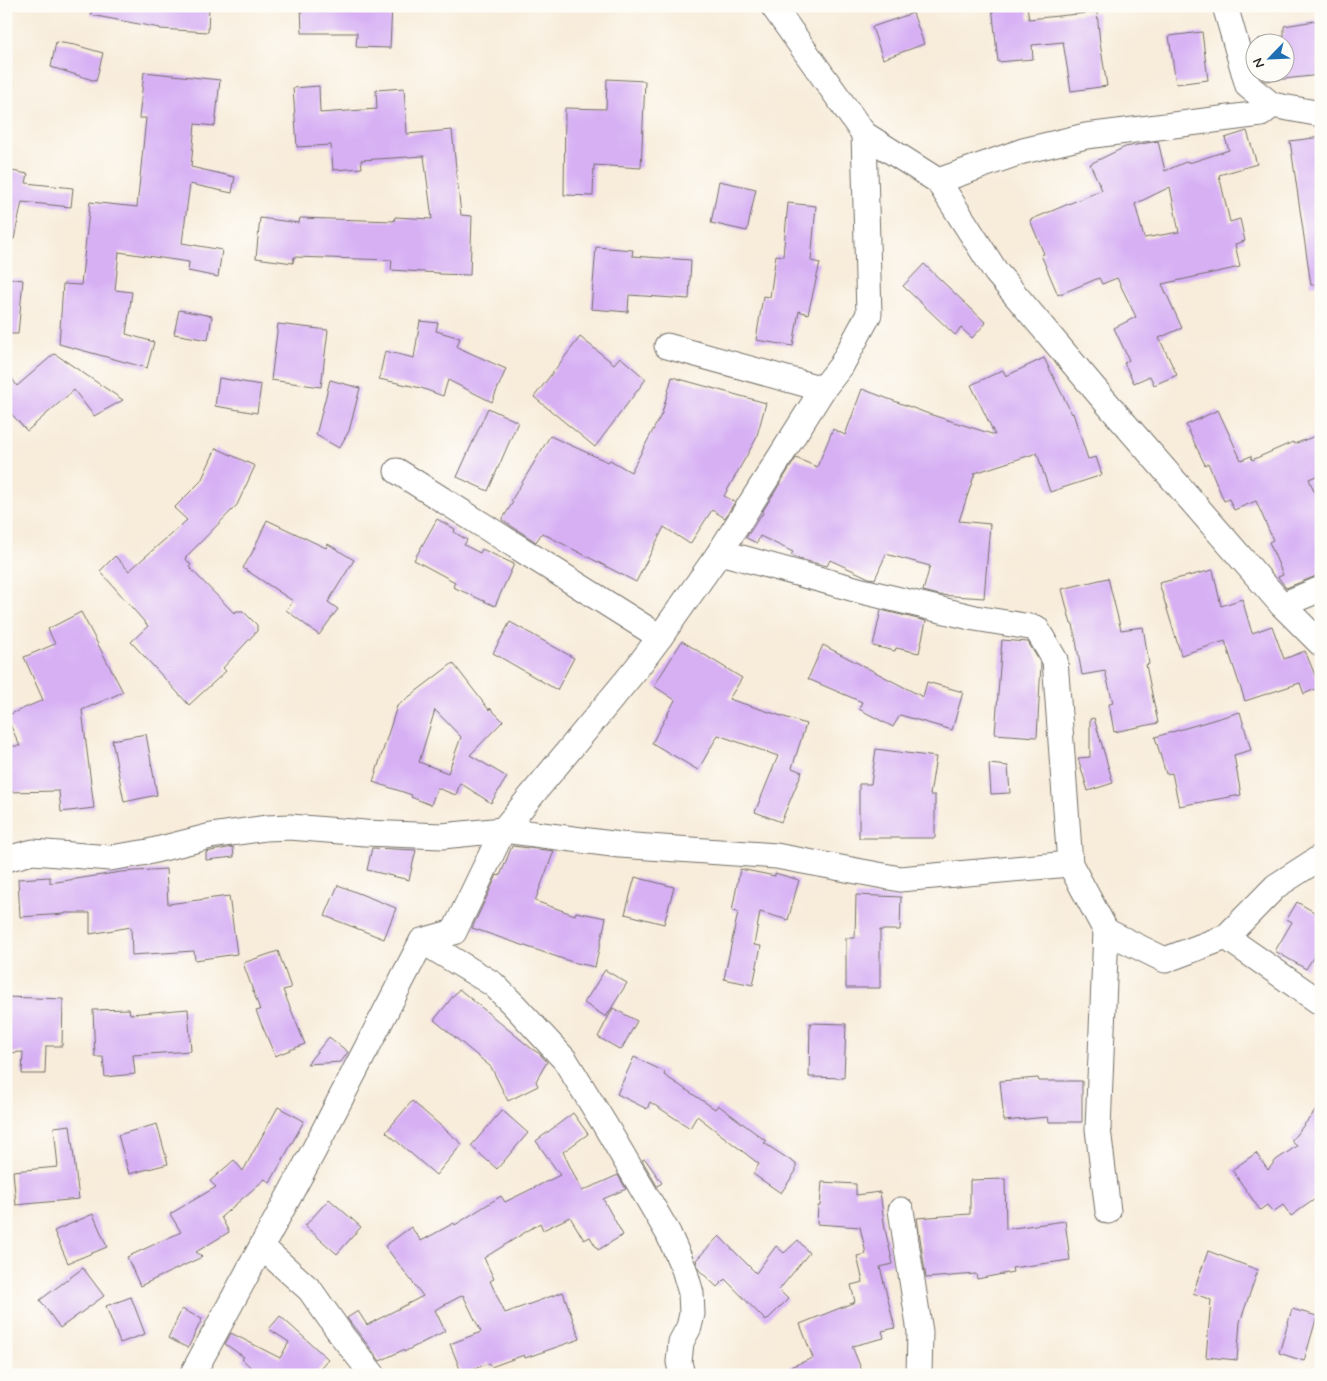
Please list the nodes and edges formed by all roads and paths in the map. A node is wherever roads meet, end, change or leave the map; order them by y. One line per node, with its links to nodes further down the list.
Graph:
1 (773, 6): 5 (street)
2 (1226, 6): 3 (street)
3 (1272, 105): 4 (street); 6 (street)
4 (1321, 114)
5 (864, 134): 6 (street); 8 (street)
6 (938, 181): 12 (street)
7 (667, 346): 8 (street)
8 (824, 389): 10 (street)
9 (397, 471): 13 (street)
10 (720, 552): 13 (street); 18 (street)
11 (1321, 589): 12 (street)
12 (1282, 605): 14 (street)
13 (660, 637): 15 (street)
14 (1321, 644)
15 (503, 830): 17 (street); 18 (street); 21 (street)
16 (1321, 857): 20 (street)
17 (6, 859)
18 (1070, 864): 19 (street)
19 (1106, 931): 20 (street); 24 (street)
20 (1226, 937): 22 (street)
21 (422, 941): 25 (street); 28 (street)
22 (1321, 1003)
23 (901, 1210): 29 (street)
24 (1108, 1211)
25 (262, 1247): 26 (street); 27 (street)
26 (192, 1375)
27 (373, 1375)
28 (682, 1375)
29 (919, 1375)

